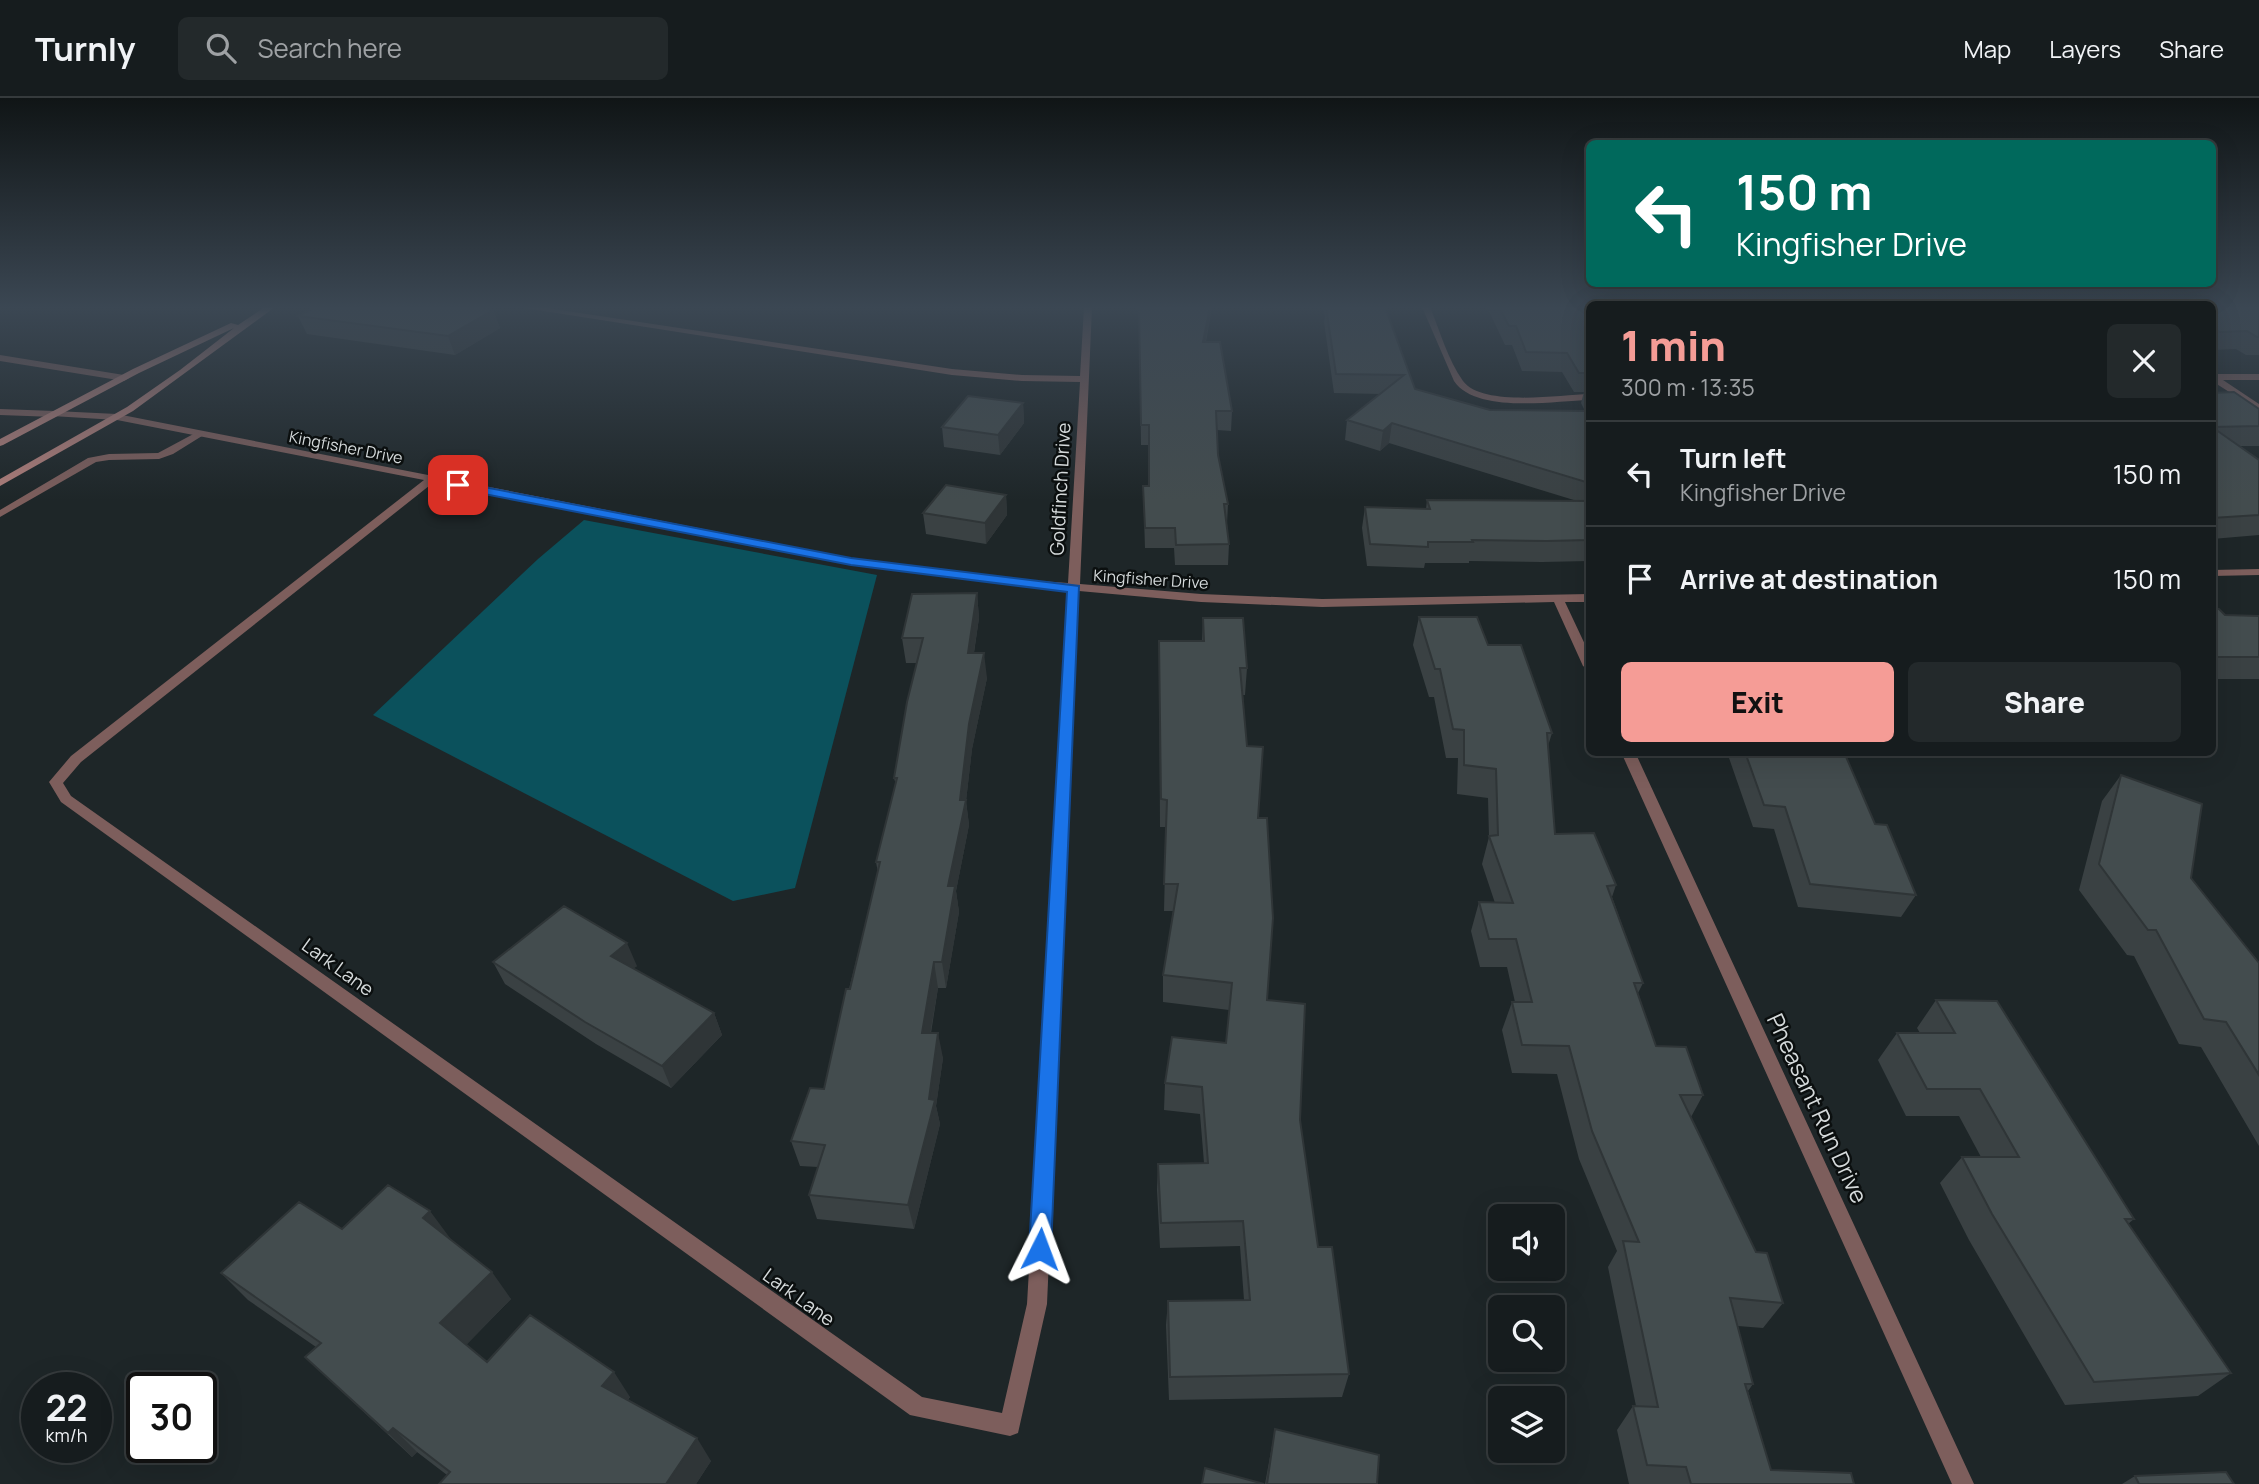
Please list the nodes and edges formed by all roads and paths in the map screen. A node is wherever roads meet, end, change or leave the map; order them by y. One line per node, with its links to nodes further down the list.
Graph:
1 (85, 372): 8 (street)
2 (137, 372): 8 (street)
3 (184, 372): 16 (street)
4 (950, 372): 10 (street)
5 (1084, 372): 10 (street, Goldfinch Drive)
6 (1456, 372): 12 (street)
7 (2259, 377): 9 (street)
8 (124, 378): 15 (street)
9 (2216, 378)
10 (1084, 379): 24 (street, Goldfinch Drive)
11 (2216, 380): 13 (street)
12 (1586, 397)
13 (2259, 408)
14 (0, 412): 15 (street, Kingfisher Drive)
15 (55, 414): 16 (street, Kingfisher Drive); 18 (street)
16 (117, 417): 17 (street, Kingfisher Drive); 20 (street)
17 (199, 434): 19 (street, Kingfisher Drive); 21 (street)
18 (0, 443)
19 (431, 480): 24 (street, Kingfisher Drive); 29 (street, Lark Lane)
20 (0, 483)
21 (0, 514)
22 (2259, 572): 23 (street)
23 (2216, 573)
24 (1074, 589): 26 (street, Kingfisher Drive); 29 (street, Goldfinch Drive)
25 (1586, 597): 26 (street, Kingfisher Drive)
26 (1558, 599): 27 (street)
27 (1586, 660)
28 (1630, 756): 30 (street, Pheasant Run Drive)
29 (1010, 1425)
30 (1963, 1484)

